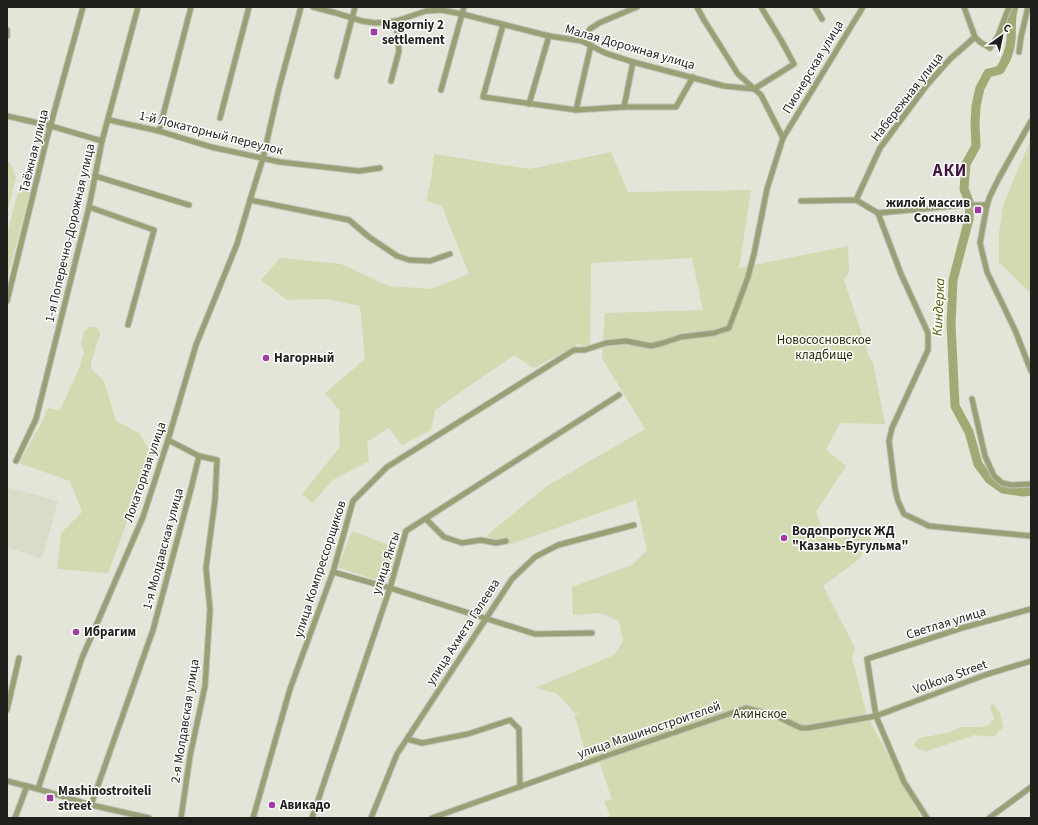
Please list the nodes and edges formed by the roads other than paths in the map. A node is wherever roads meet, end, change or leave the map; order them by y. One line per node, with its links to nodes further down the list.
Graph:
1 (83, 7): 42 (street, Таёжная улица)
2 (138, 7): 40 (street, 1-я Поперечно-Дорожная улица)
3 (191, 7): 43 (street)
4 (248, 7): 39 (street)
5 (301, 7): 46 (street, Локаторная улица)
6 (313, 7): 18 (street, Малая Дорожная улица)
7 (355, 7): 18 (street)
8 (464, 7): 17 (street)
9 (637, 7): 26 (street)
10 (697, 7): 33 (street)
11 (761, 7): 33 (street)
12 (815, 7): 19 (street)
13 (863, 7): 44 (street, Пионерская улица)
14 (964, 7): 25 (street)
15 (1009, 7): 25 (street)
16 (1028, 7): 28 (street)
17 (462, 14): 20 (street, Малая Дорожная улица); 21 (street, Малая Дорожная улица); 34 (street)
18 (352, 17): 20 (street, Малая Дорожная улица); 30 (street)
19 (822, 19)
20 (396, 21): 32 (street)
21 (503, 25): 24 (street, Малая Дорожная улица); 35 (street)
22 (7, 30): 23 (street)
23 (7, 36)
24 (549, 36): 26 (street, Малая Дорожная улица); 35 (street)
25 (975, 37): 50 (street, Набережная улица)
26 (582, 41): 27 (street, Малая Дорожная улица)
27 (591, 46): 29 (street, Малая Дорожная улица); 37 (street)
28 (1019, 52)
29 (633, 62): 31 (street, Малая Дорожная улица); 36 (street)
30 (338, 76)
31 (694, 77): 33 (street, Малая Дорожная улица); 36 (street)
32 (392, 81)
33 (754, 89): 44 (street)
34 (441, 90)
35 (530, 104): 37 (street)
36 (624, 107): 37 (street)
37 (576, 110)
38 (7, 116): 42 (street)
39 (220, 118)
40 (108, 120): 43 (street, 1-й Локаторный переулок); 45 (street, 1-я Поперечно-Дорожная улица)
41 (1031, 121): 53 (street)
42 (51, 126): 45 (street); 57 (street, Таёжная улица)
43 (160, 131): 46 (street, 1-й Локаторный переулок)
44 (783, 138): 59 (street, Пионерская улица)
45 (102, 141): 48 (street, 1-я Поперечно-Дорожная улица)
46 (263, 158): 47 (street, 1-й Локаторный переулок); 49 (street, Локаторная улица)
47 (380, 168)
48 (95, 176): 52 (street); 54 (street, 1-я Поперечно-Дорожная улица)
49 (250, 200): 56 (street); 63 (street, Локаторная улица)
50 (856, 200): 51 (street); 55 (street)
51 (801, 201)
52 (189, 205)
53 (986, 205): 55 (street); 60 (street)
54 (89, 207): 58 (street); 65 (street, 1-я Поперечно-Дорожная улица)
55 (878, 213): 69 (street)
56 (450, 254)
57 (7, 301)
58 (128, 324)
59 (606, 343): 71 (street, улица Компрессорщиков)
60 (1031, 371)
61 (619, 396): 67 (street, улица Якты)
62 (972, 399): 66 (street)
63 (168, 440): 64 (street); 85 (street, Локаторная улица)
64 (199, 456): 86 (street, 1-я Молдавская улица); 89 (street, 2-я Молдавская улица)
65 (16, 461)
66 (1031, 484)
67 (426, 519): 70 (street); 72 (street, улица Якты)
68 (634, 525): 74 (street, улица Ахмета Галеева)
69 (1031, 536)
70 (506, 541)
71 (333, 572): 72 (street); 90 (street, улица Компрессорщиков)
72 (390, 588): 74 (street); 91 (street, улица Якты)
73 (1031, 609): 79 (street, Светлая улица)
74 (485, 618): 75 (street); 80 (street, улица Ахмета Галеева)
75 (592, 633)
76 (19, 658): 78 (street)
77 (1031, 661): 79 (street, Volkova Street)
78 (7, 710)
79 (876, 716): 83 (street, улица Машиностроителей); 94 (street)
80 (407, 740): 83 (street); 92 (street, улица Ахмета Галеева)
81 (7, 782): 82 (street)
82 (27, 786): 85 (street); 87 (street)
83 (520, 787): 93 (street, улица Машиностроителей)
84 (1031, 787): 95 (street)
85 (38, 789): 86 (street)
86 (91, 805): 88 (street)
87 (15, 818)
88 (149, 818)
89 (181, 818)
90 (253, 818)
91 (312, 818)
92 (372, 818)
93 (432, 818)
94 (927, 818)
95 (989, 818)

